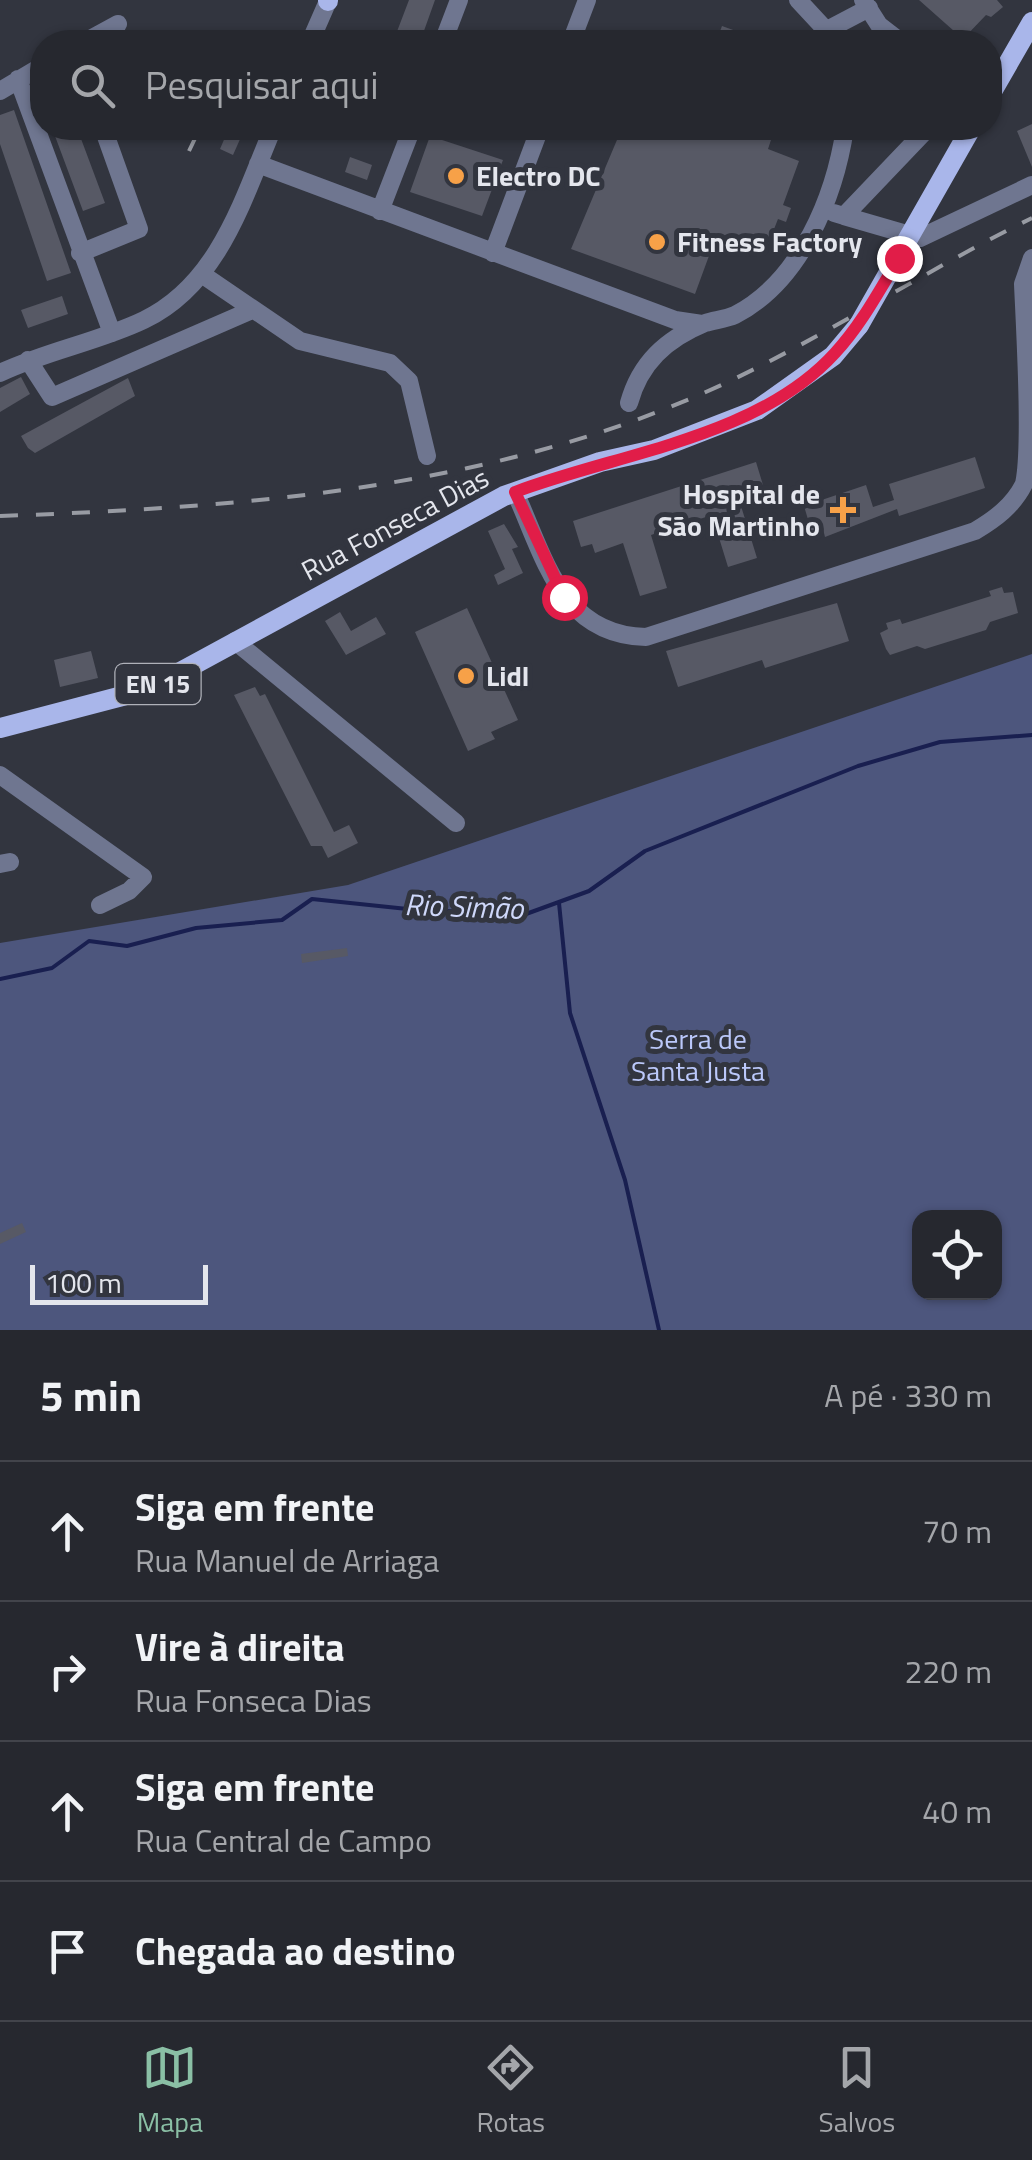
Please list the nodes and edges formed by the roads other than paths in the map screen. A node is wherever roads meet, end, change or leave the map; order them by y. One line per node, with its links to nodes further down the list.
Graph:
1 (328, 0): 9 (street)
2 (459, 0): 10 (street)
3 (587, 0): 11 (street)
4 (798, 0): 12 (street)
5 (866, 4): 13 (street); 14 (street)
6 (1032, 22): 15 (main road)
7 (118, 24): 8 (street)
8 (107, 30)
9 (315, 30)
10 (448, 30)
11 (576, 30)
12 (827, 30)
13 (839, 30)
14 (884, 30)
15 (1024, 44): 17 (main road)
16 (30, 72): 18 (street)
17 (1002, 77)
18 (18, 79): 19 (street); 20 (street)
19 (0, 91)
20 (30, 113)
21 (40, 140): 34 (street)
22 (108, 140): 34 (street)
23 (268, 140): 29 (street)
24 (407, 140): 32 (street)
25 (535, 140): 35 (street)
26 (842, 140): 31 (street)
27 (917, 140): 33 (street)
28 (964, 140): 44 (main road, Rua Fonseca Dias / EN 15, bridge)
29 (258, 164): 32 (street); 37 (street)
30 (1032, 185): 33 (street)
31 (824, 210): 33 (street); 39 (street)
32 (380, 211): 35 (street)
33 (844, 216)
34 (80, 253): 40 (street)
35 (492, 253): 39 (street)
36 (1032, 258): 46 (street)
37 (203, 275): 38 (street); 40 (street)
38 (252, 310): 41 (street); 45 (street)
39 (702, 324): 43 (street)
40 (112, 333): 41 (street)
41 (28, 360): 42 (street)
42 (0, 372)
43 (628, 402)
44 (692, 436): 46 (main road, Rua Fonseca Dias / EN 15); 46 (main road, Rua Fonseca Dias / EN 15)
45 (428, 456)
46 (508, 490): 47 (main road, Rua Fonseca Dias / EN 15)
47 (235, 641): 48 (main road, Rua Fonseca Dias / EN 15); 50 (street)
48 (0, 728)
49 (0, 775): 51 (street)
50 (456, 823)
51 (100, 904)

